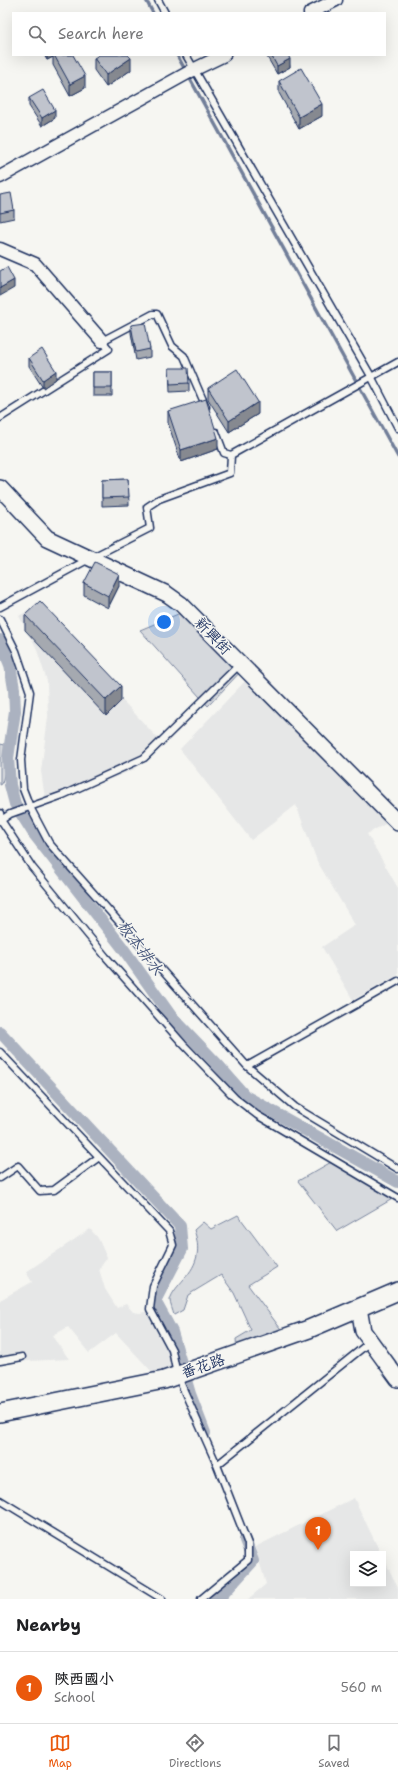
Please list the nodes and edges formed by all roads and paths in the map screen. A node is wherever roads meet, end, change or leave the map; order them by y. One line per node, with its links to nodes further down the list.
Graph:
1 (158, 0): 3 (lane)
2 (336, 0): 4 (street)
3 (164, 12)
4 (312, 12)
5 (186, 56): 7 (lane)
6 (222, 56): 7 (street)
7 (193, 70): 8 (street); 12 (lane)
8 (0, 177)
9 (0, 249): 10 (street)
10 (102, 341): 13 (lane); 14 (lane)
11 (398, 362): 12 (lane)
12 (371, 376): 16 (lane); 17 (lane)
13 (207, 410)
14 (0, 418)
15 (213, 425): 17 (lane)
16 (398, 428)
17 (231, 454): 19 (lane)
18 (0, 488): 19 (street, 新興街)
19 (89, 559): 20 (lane); 22 (street, 新興街)
20 (0, 607)
21 (0, 618): 23 (lane)
22 (240, 664): 23 (lane); 24 (street, 新興街)
23 (30, 807): 25 (lane); 28 (lane)
24 (394, 817)
25 (0, 818): 32 (lane)
26 (398, 981): 28 (lane)
27 (0, 1052): 29 (lane)
28 (247, 1066): 30 (lane)
29 (100, 1157): 31 (lane); 38 (lane)
30 (398, 1169)
31 (0, 1178)
32 (398, 1198)
33 (398, 1292): 34 (main road, 番花路)
34 (358, 1308): 35 (street); 38 (main road, 番花路)
35 (371, 1341): 39 (street); 41 (lane)
36 (22, 1357): 37 (lane)
37 (0, 1361)
38 (176, 1375): 40 (main road, 番花路); 41 (lane)
39 (398, 1379)
40 (0, 1413)
41 (217, 1465): 44 (lane)
42 (0, 1500): 43 (lane)
43 (162, 1599)
44 (201, 1599)

